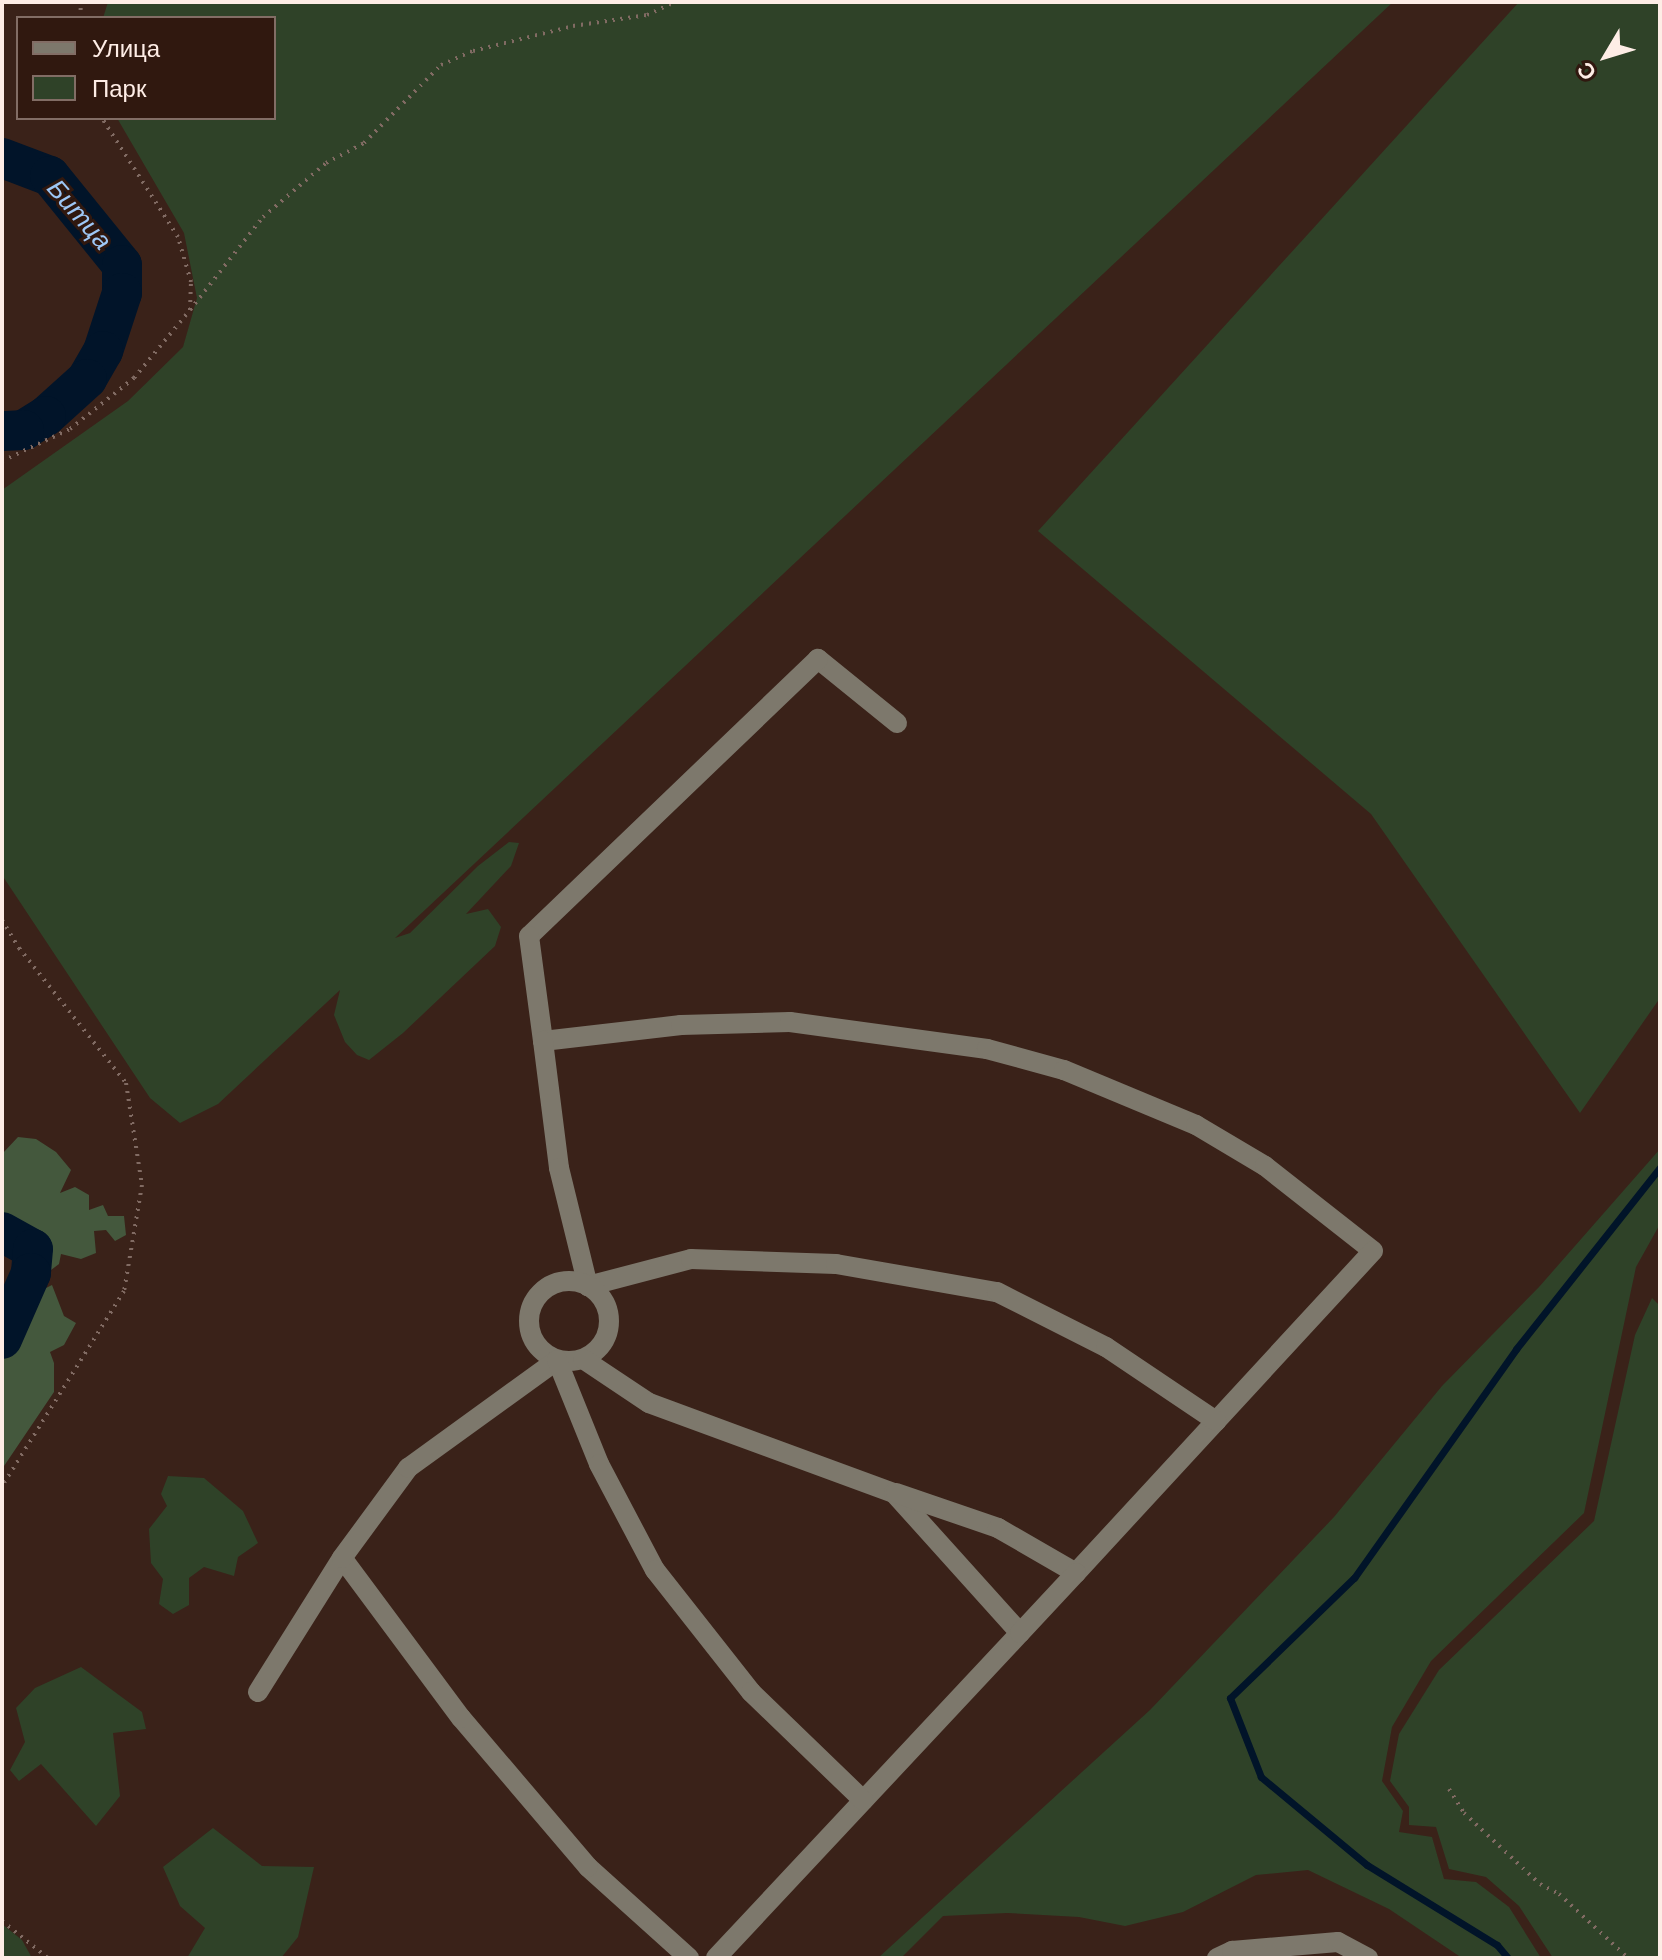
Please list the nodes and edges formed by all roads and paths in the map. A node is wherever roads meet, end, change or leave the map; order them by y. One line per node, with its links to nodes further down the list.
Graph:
1 (675, 2): 3 (path)
2 (103, 120): 3 (path)
3 (190, 310): 4 (path)
4 (2, 461)
5 (897, 723): 7 (lane)
6 (2, 920): 12 (path)
7 (543, 1041): 8 (lane); 11 (lane)
8 (588, 1286): 9 (lane); 10 (lane); 11 (lane)
9 (583, 1359): 10 (lane); 13 (lane)
10 (557, 1360): 14 (lane); 19 (lane)
11 (1216, 1421): 15 (lane)
12 (2, 1486)
13 (894, 1493): 15 (lane); 16 (lane)
14 (342, 1558): 17 (lane); 22 (lane)
15 (1076, 1573): 16 (lane)
16 (1020, 1633): 19 (lane)
17 (258, 1692)
18 (1449, 1789): 26 (path)
19 (863, 1800): 23 (lane)
20 (2, 1921): 21 (path)
21 (48, 1958)
22 (689, 1958)
23 (716, 1958)
24 (1217, 1958): 25 (lane)
25 (1368, 1958)
26 (1628, 1958)

